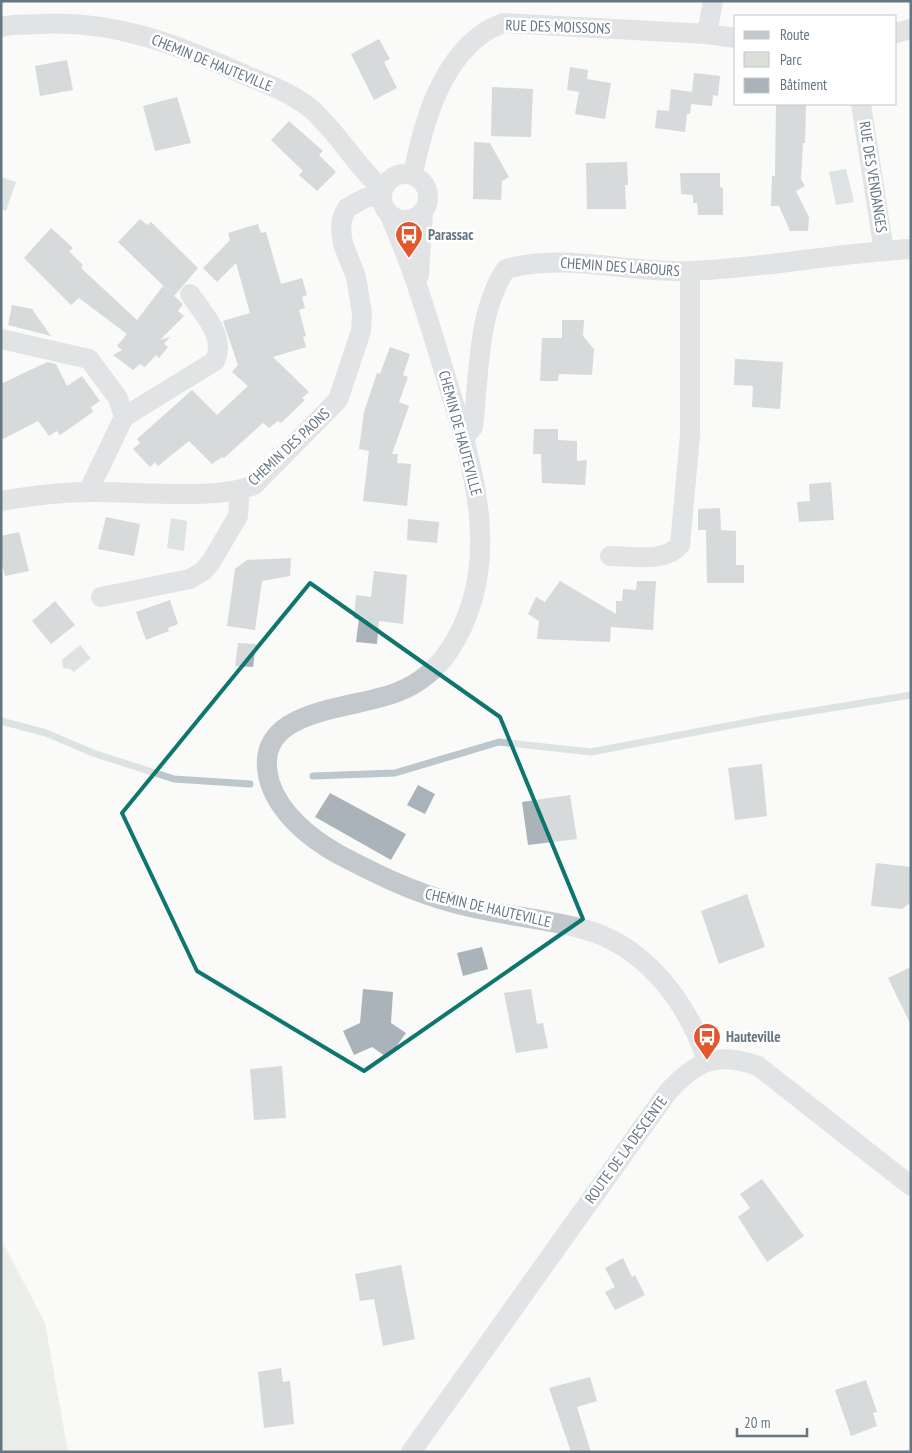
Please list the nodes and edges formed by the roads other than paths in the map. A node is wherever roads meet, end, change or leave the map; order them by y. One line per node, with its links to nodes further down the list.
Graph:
1 (713, 1): 5 (street)
2 (1, 27): 9 (street, CHEMIN DE HAUTEVILLE)
3 (911, 28): 4 (street)
4 (897, 33)
5 (707, 34): 6 (street, RUE DES MOISSONS); 8 (street, RUE DES MOISSONS)
6 (734, 38)
7 (861, 105): 13 (street, RUE DES VENDANGES)
8 (413, 174): 9 (street); 10 (street)
9 (382, 192): 11 (street); 20 (street, CHEMIN DES PAONS)
10 (423, 212): 11 (street); 15 (street, CHEMIN DE HAUTEVILLE)
11 (389, 214): 15 (street, CHEMIN DE HAUTEVILLE)
12 (911, 249): 13 (street, CHEMIN DES LABOURS)
13 (884, 251): 14 (street, CHEMIN DES LABOURS)
14 (690, 272): 19 (street, CHEMIN DES LABOURS); 23 (street)
15 (419, 287): 19 (street, CHEMIN DE HAUTEVILLE)
16 (190, 294): 18 (street)
17 (1, 339): 18 (street)
18 (124, 416): 21 (street)
19 (464, 438): 25 (street, CHEMIN DE HAUTEVILLE)
20 (240, 490): 21 (street, CHEMIN DES PAONS); 24 (street)
21 (88, 492): 22 (street, CHEMIN DES PAONS)
22 (1, 501)
23 (610, 556)
24 (101, 597)
25 (707, 1061): 26 (street, ROUTE DE LA DESCENTE); 27 (street, ROUTE DE LA DESCENTE)
26 (911, 1186)
27 (411, 1452)

